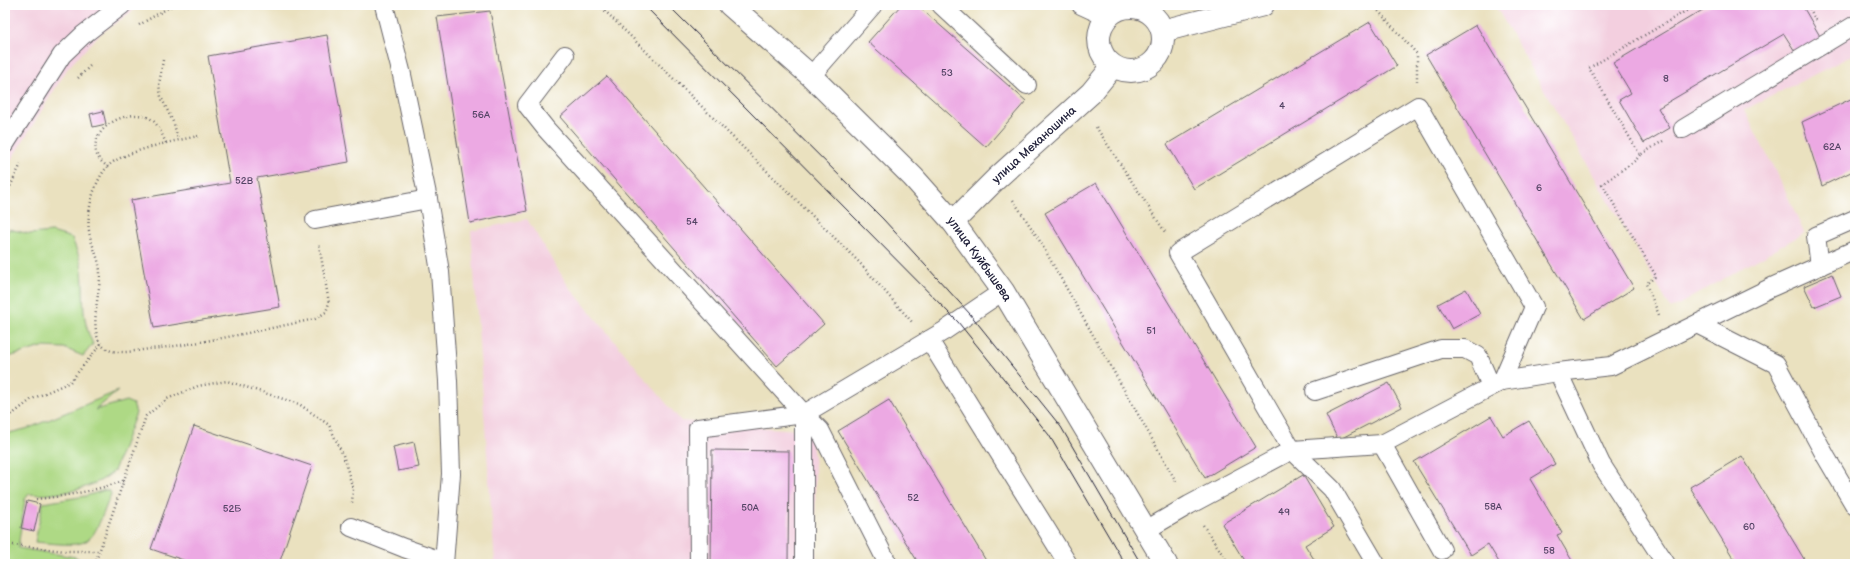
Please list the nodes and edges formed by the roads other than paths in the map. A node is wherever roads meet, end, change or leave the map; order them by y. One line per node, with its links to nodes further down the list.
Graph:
1 (122, 5): 16 (lane)
2 (384, 5): 17 (lane)
3 (730, 5): 13 (main road, улица Куйбышева)
4 (873, 5): 13 (lane)
5 (941, 5): 14 (lane)
6 (1081, 5): 8 (lane)
7 (1264, 5): 10 (main road)
8 (1113, 11): 10 (main road); 12 (main road)
9 (1855, 25): 15 (lane)
10 (1162, 29): 12 (main road)
11 (565, 55): 29 (lane)
12 (1113, 66): 20 (main road, улица Механошина)
13 (811, 76): 20 (main road, улица Куйбышева)
14 (1027, 86)
15 (1683, 129)
16 (5, 144)
17 (428, 199): 19 (lane); 36 (lane)
18 (1855, 219): 22 (lane)
19 (315, 220)
20 (953, 222): 23 (main road, улица Куйбышева)
21 (1855, 250): 22 (lane)
22 (1820, 266): 24 (lane)
23 (1003, 291): 25 (lane); 34 (main road, улица Куйбышева)
24 (1697, 324): 26 (lane); 32 (lane)
25 (929, 340): 29 (lane); 40 (lane)
26 (1558, 372): 27 (lane); 43 (lane)
27 (1497, 383): 28 (lane); 30 (lane); 31 (lane)
28 (1315, 391)
29 (804, 414): 37 (lane); 38 (lane); 39 (lane)
30 (1382, 444): 31 (lane); 35 (lane)
31 (1292, 450): 34 (lane); 42 (lane)
32 (1855, 506)
33 (351, 527): 36 (lane)
34 (1146, 530): 41 (main road, улица Куйбышева)
35 (1442, 550)
36 (444, 563)
37 (698, 564)
38 (804, 564)
39 (888, 564)
40 (1068, 564)
41 (1166, 564)
42 (1376, 564)
43 (1666, 564)

